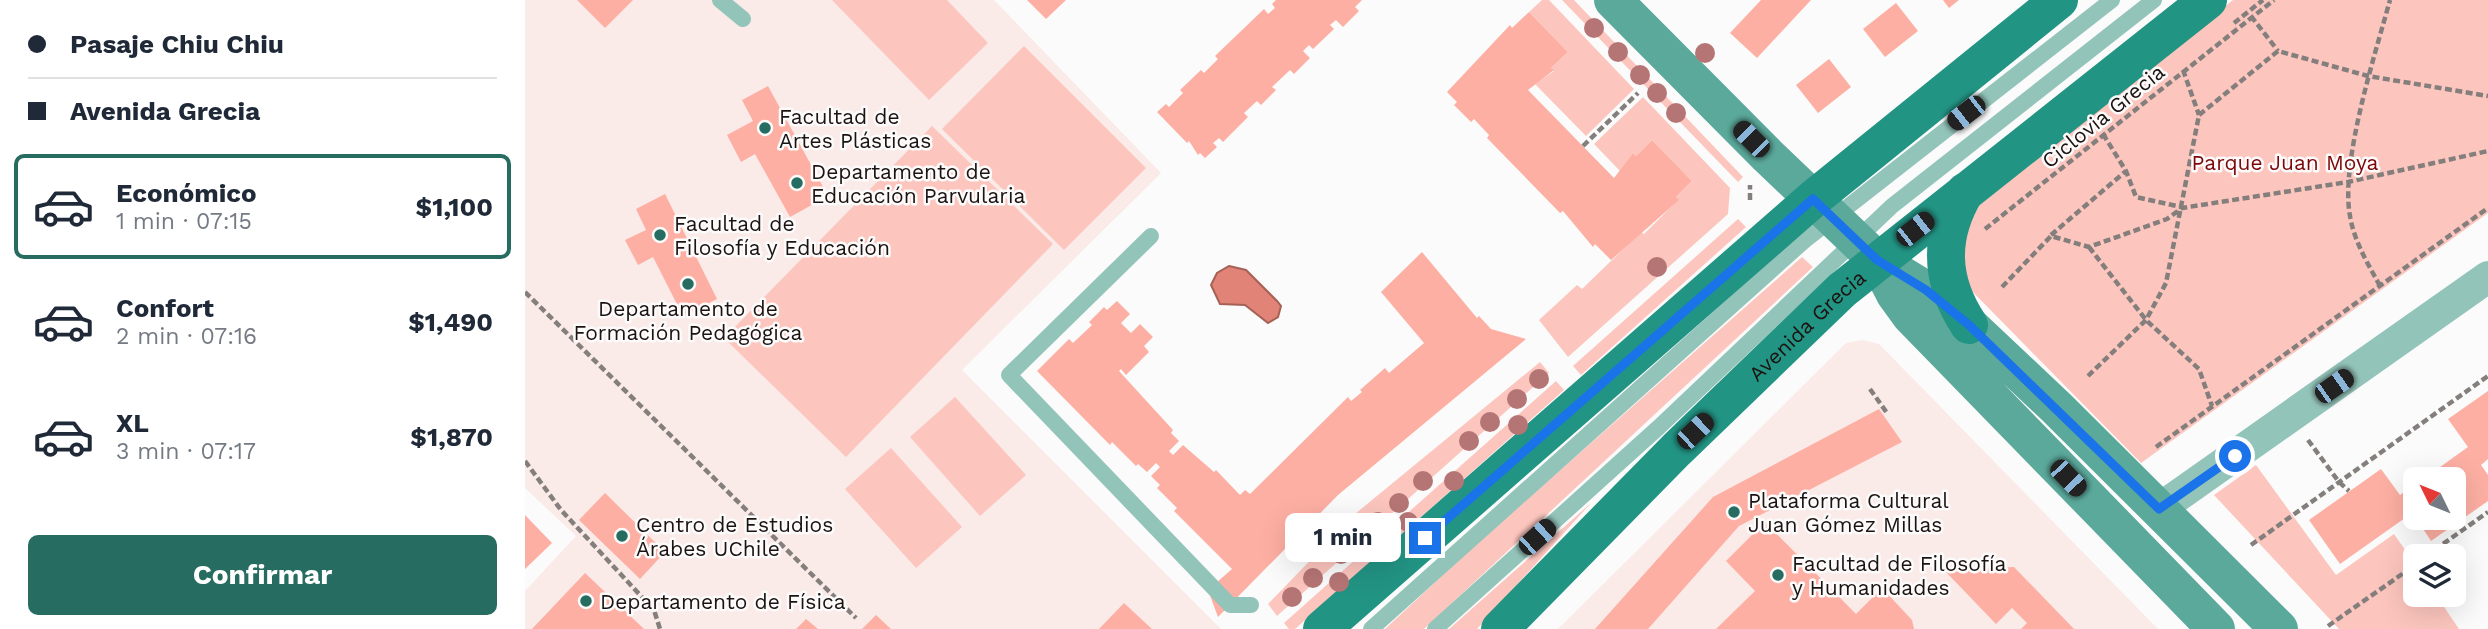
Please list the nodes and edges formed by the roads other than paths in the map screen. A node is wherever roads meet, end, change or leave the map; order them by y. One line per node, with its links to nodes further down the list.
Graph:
1 (720, 0): 7 (lane)
2 (1613, 0): 9 (street)
3 (2059, 0): 9 (main road, Avenida Grecia)
4 (2112, 0): 9 (lane)
5 (2154, 0): 9 (lane)
6 (2208, 0): 8 (main road, Avenida Grecia)
7 (743, 19)
8 (1966, 190): 9 (main road, Avenida Grecia); 12 (main road)
9 (1844, 229): 12 (street); 14 (street); 16 (main road, Avenida Grecia); 17 (lane); 18 (lane); 19 (main road, Avenida Grecia)
10 (1151, 236): 15 (lane)
11 (2488, 277): 13 (street)
12 (1969, 325): 13 (street)
13 (2159, 509): 14 (street); 21 (street)
14 (2125, 536): 20 (street)
15 (1251, 605)
16 (1322, 629)
17 (1371, 629)
18 (1434, 629)
19 (1500, 629)
20 (2216, 629)
21 (2279, 629)

